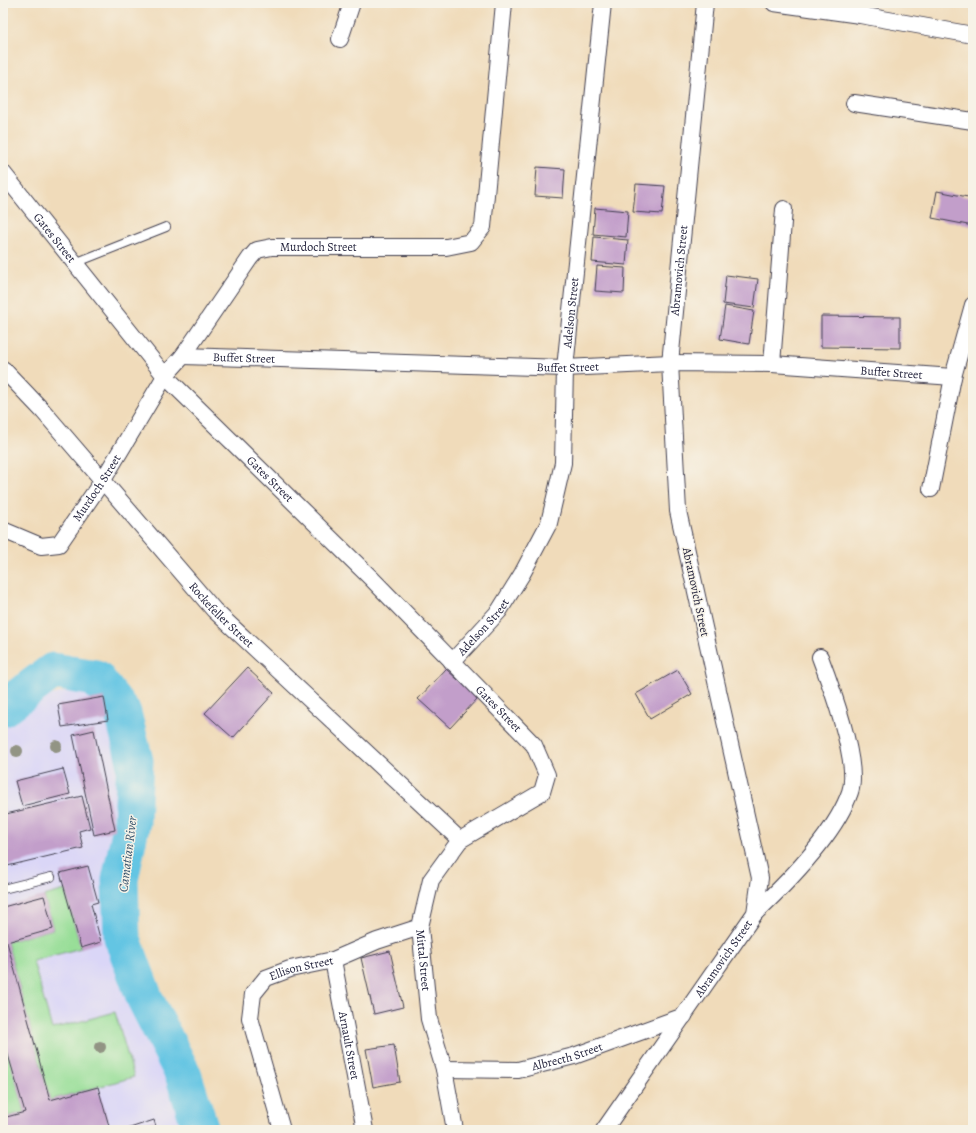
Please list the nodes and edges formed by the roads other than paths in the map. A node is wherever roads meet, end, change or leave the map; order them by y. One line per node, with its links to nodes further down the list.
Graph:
1 (352, 3): 7 (street)
2 (504, 3): 15 (street, Murdoch Street)
3 (602, 3): 18 (street, Adelson Street)
4 (706, 3): 16 (street, Abramovich Street)
5 (774, 3): 6 (street)
6 (973, 35)
7 (340, 39)
8 (854, 103): 9 (street)
9 (973, 121)
10 (3, 173): 13 (street, Gates Street)
11 (784, 209): 17 (street)
12 (166, 227): 13 (lane)
13 (75, 263): 20 (street, Gates Street)
14 (973, 304): 21 (street)
15 (183, 356): 18 (street, Buffet Street); 20 (street, Murdoch Street)
16 (670, 363): 17 (street, Buffet Street); 18 (street, Buffet Street); 31 (street, Abramovich Street)
17 (772, 364): 21 (street, Buffet Street)
18 (565, 368): 26 (street, Adelson Street)
19 (3, 369): 22 (street, Rockefeller Street)
20 (165, 376): 22 (street, Murdoch Street); 26 (street, Gates Street)
21 (953, 377): 23 (street)
22 (102, 480): 24 (street, Murdoch Street); 28 (street, Rockefeller Street)
23 (931, 489)
24 (3, 530)
25 (820, 657): 31 (street)
26 (452, 662): 27 (street, Gates Street)
27 (547, 775): 28 (street, Mittal Street)
28 (460, 840): 32 (street, Mittal Street)
29 (51, 877): 30 (lane)
30 (3, 889)
31 (755, 912): 34 (street, Abramovich Street)
32 (420, 926): 33 (street, Ellison Street); 35 (street, Mittal Street)
33 (333, 960): 36 (street, Ellison Street); 37 (street, Arnault Street)
34 (684, 1016): 35 (street, Albrecth Street); 39 (street, Abramovich Street)
35 (444, 1069): 38 (street, Mittal Street)
36 (282, 1130)
37 (365, 1130)
38 (455, 1130)
39 (604, 1130)

